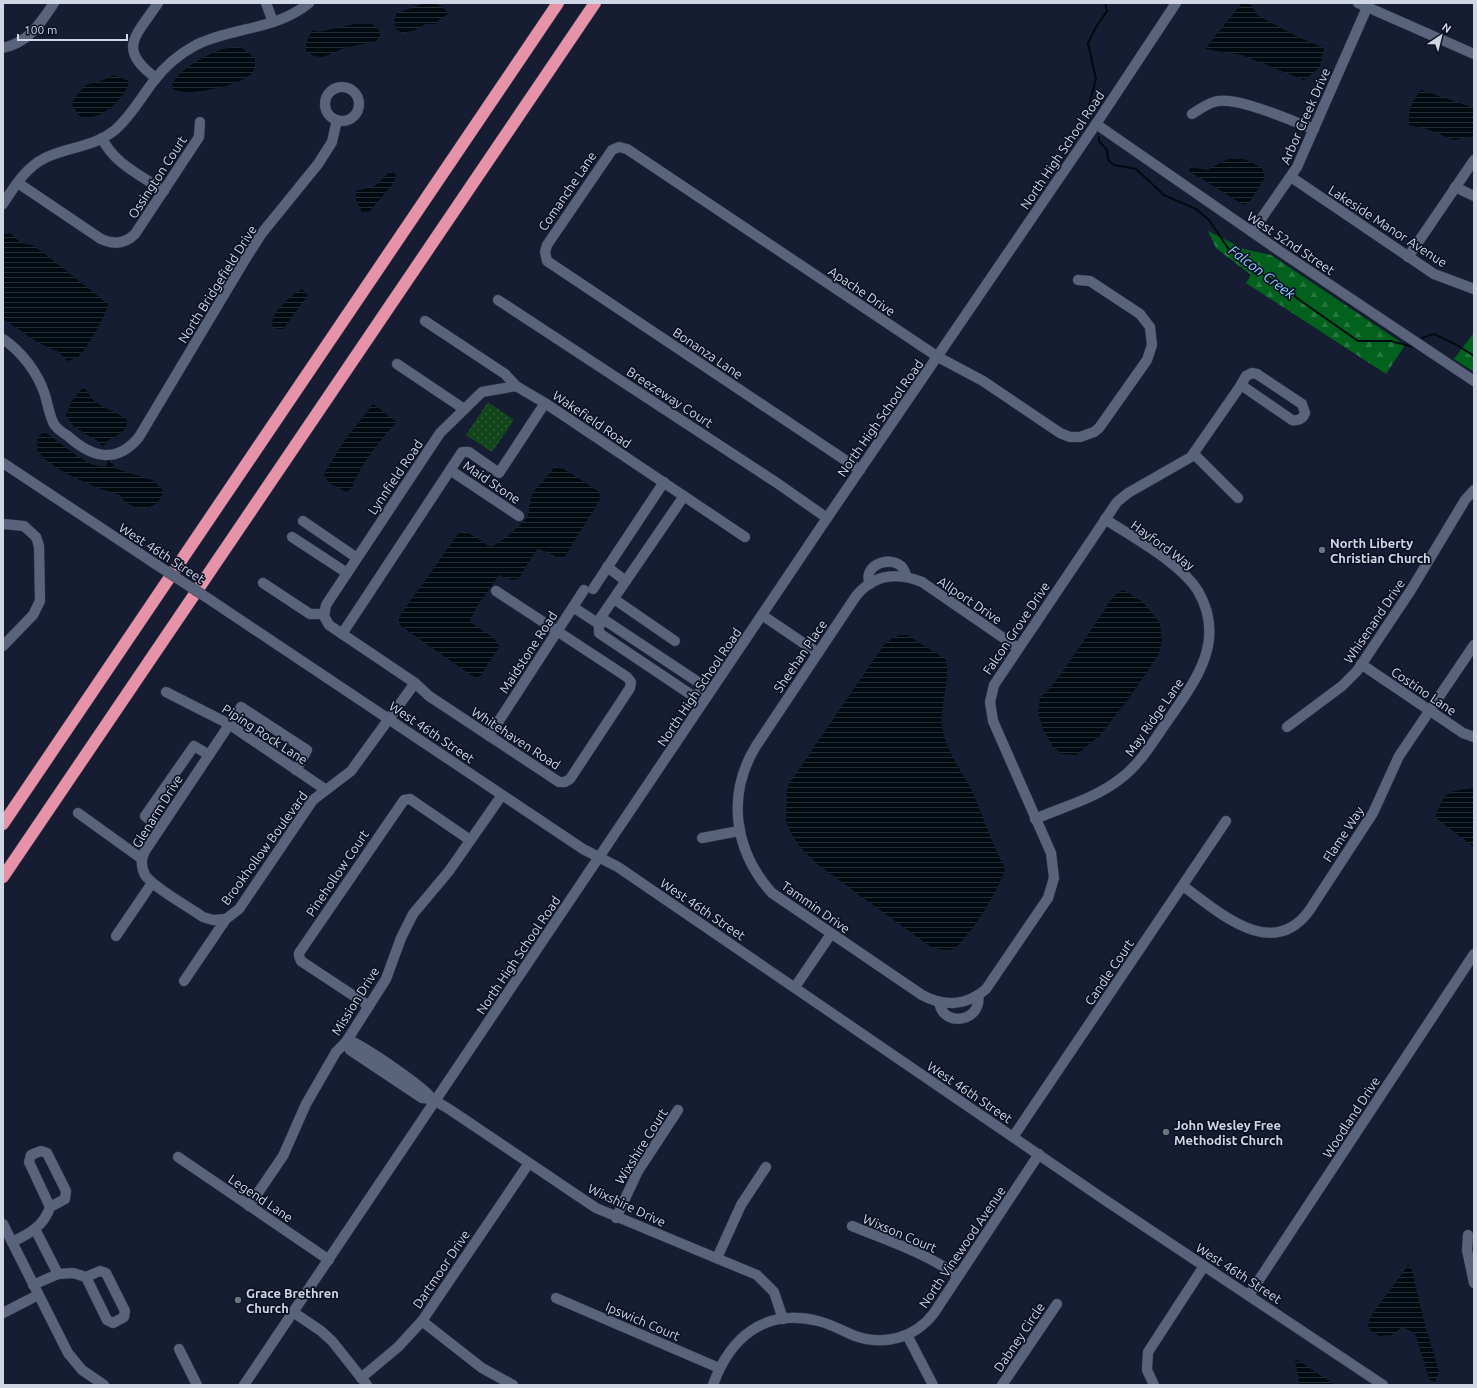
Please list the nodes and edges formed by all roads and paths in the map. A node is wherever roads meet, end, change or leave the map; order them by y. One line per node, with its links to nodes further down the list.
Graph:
1 (54, 3): 10 (street)
2 (158, 3): 12 (street)
3 (266, 3): 9 (street)
4 (309, 3): 9 (street)
5 (558, 3): 99 (highway)
6 (595, 3): 106 (highway)
7 (1176, 3): 16 (street, North High School Road)
8 (1365, 4): 11 (street); 17 (street, Arbor Creek Drive)
9 (273, 22): 12 (street)
10 (3, 48)
11 (1474, 54)
12 (156, 78): 18 (street)
13 (1192, 114): 17 (street)
14 (337, 120): 34 (street, North Bridgefield Drive)
15 (200, 122): 24 (street, Ossington Court)
16 (1096, 124): 27 (street, West 52nd Street); 35 (street, North High School Road)
17 (1314, 129): 21 (street, Arbor Creek Drive)
18 (102, 138): 22 (street); 24 (street)
19 (619, 147): 28 (street, Comanche Lane); 35 (street, Apache Drive)
20 (1474, 160): 23 (street)
21 (1291, 178): 27 (street, Arbor Creek Drive); 29 (street, Lakeside Manor Avenue)
22 (18, 183): 24 (street, Ossington Court); 26 (street)
23 (1455, 188): 25 (street); 29 (street)
24 (164, 191)
25 (1474, 196)
26 (3, 204)
27 (1252, 232): 37 (street, West 52nd Street)
28 (545, 256): 45 (street, Bonanza Lane)
29 (1408, 257): 31 (street, Lakeside Manor Avenue)
30 (1078, 280): 35 (street, Apache Drive)
31 (1474, 289)
32 (498, 300): 51 (street, Breezeway Court)
33 (425, 321): 39 (street, Wakefield Road)
34 (3, 339)
35 (938, 357): 45 (street, North High School Road)
36 (397, 364): 41 (street)
37 (1474, 381)
38 (1241, 385): 38 (street, Falcon Grove Drive); 42 (street, Falcon Grove Drive)
39 (516, 386): 40 (street, Wakefield Road); 41 (street, Lynnfield Road)
40 (545, 403): 44 (street); 46 (street, Wakefield Road)
41 (464, 409): 57 (street, Lynnfield Road)
42 (1194, 454): 49 (street); 52 (street, Falcon Grove Drive)
43 (3, 463): 86 (street, West 46th Street, bridge)
44 (450, 470): 50 (street, Maid Stone); 73 (street)
45 (860, 470): 51 (street, North High School Road)
46 (664, 482): 48 (street, Wakefield Road); 58 (street)
47 (1474, 490): 81 (street, Whisenand Drive)
48 (684, 496): 56 (street, Wakefield Road); 62 (street)
49 (1238, 498)
50 (519, 516)
51 (827, 518): 69 (street, North High School Road)
52 (1105, 519): 70 (street, Hayford Way); 77 (street, Falcon Grove Drive)
53 (303, 521): 57 (street)
54 (3, 524): 76 (street)
55 (292, 537): 59 (street)
56 (745, 537)
57 (357, 558): 59 (street, Lynnfield Road)
58 (607, 567): 62 (street); 67 (street)
59 (347, 573): 68 (street, Lynnfield Road)
60 (894, 576): 61 (street, Allport Drive); 64 (street, Sheehan Place)
61 (906, 576): 64 (street, Allport Drive); 77 (street, Allport Drive)
62 (626, 581): 66 (street)
63 (263, 583): 68 (street)
64 (870, 584): 79 (street, Sheehan Place)
65 (496, 591): 72 (street)
66 (614, 599): 71 (street); 74 (street)
67 (573, 607): 71 (street, Maidstone Road); 72 (street, Maidstone Road)
68 (324, 614): 73 (street, Whitehaven Road)
69 (762, 615): 79 (street); 84 (street, North High School Road)
70 (1208, 619): 97 (street, May Ridge Lane)
71 (598, 623): 78 (street, Maidstone Road); 80 (street, Maidstone Road)
72 (558, 631): 89 (street, Maidstone Road); 89 (street, Whitehaven Road)
73 (342, 634): 82 (street, Whitehaven Road)
74 (675, 640)
75 (1474, 644): 85 (street, Flame Way)
76 (3, 646)
77 (1018, 648): 97 (street, Falcon Grove Drive)
78 (655, 653): 80 (street); 84 (street, Maidstone Road)
79 (818, 653): 91 (street, Sheehan Place)
80 (647, 664): 84 (street, Maidstone Road)
81 (1361, 664): 85 (street, Costino Lane); 88 (street, Whisenand Drive)
82 (415, 683): 86 (street); 89 (street, Whitehaven Road)
83 (166, 692): 87 (street, Piping Rock Lane)
84 (704, 694): 104 (street, North High School Road)
85 (1430, 710): 90 (street, Costino Lane); 108 (street, Flame Way)
86 (389, 720): 94 (street, Brookhollow Boulevard); 95 (street, West 46th Street)
87 (229, 724): 92 (street, Glenarm Drive); 93 (street, Piping Rock Lane); 93 (street, Glenarm Drive)
88 (1286, 727)
89 (489, 736)
90 (1474, 737)
91 (755, 747): 101 (street, Tammin Drive)
92 (209, 755): 100 (street, Glenarm Drive); 100 (street)
93 (296, 770): 94 (street, Piping Rock Lane)
94 (326, 790): 109 (street, Brookhollow Boulevard)
95 (502, 795): 103 (street, Mission Drive); 104 (street, West 46th Street)
96 (78, 813): 105 (street)
97 (1035, 820): 115 (street, Falcon Grove Drive)
98 (1226, 821): 108 (street, Candle Court)
99 (3, 824)
100 (160, 828): 105 (street, Glenarm Drive)
101 (739, 832): 102 (street); 110 (street, Tammin Drive)
102 (702, 838)
103 (470, 840): 117 (street, Mission Drive); 117 (street, Pinehollow Court)
104 (600, 857): 114 (street, West 46th Street); 119 (street, North High School Road)
105 (142, 859): 107 (street, Glenarm Drive)
106 (3, 877)
107 (152, 882): 109 (street, Glenarm Drive); 111 (street)
108 (1183, 886): 121 (street, Candle Court)
109 (226, 919): 113 (street, Brookhollow Boulevard)
110 (831, 934): 114 (street); 116 (street, Tammin Drive)
111 (116, 936)
112 (1474, 954): 142 (street, Woodland Drive)
113 (184, 981)
114 (795, 987): 121 (street, West 46th Street)
115 (978, 995): 116 (street, Falcon Grove Drive); 116 (street, Falcon Grove Drive)
116 (939, 1002)
117 (369, 1006): 118 (street, Mission Drive)
118 (346, 1042): 119 (street, Wixshire Drive); 126 (street, Mission Drive)
119 (434, 1100): 124 (street, Wixshire Drive); 135 (street, North High School Road)
120 (678, 1110): 128 (street, Wixshire Court)
121 (1013, 1137): 122 (street, West 46th Street)
122 (1039, 1154): 136 (street, West 46th Street); 138 (street, North Vinewood Avenue)
123 (178, 1157): 126 (street, Legend Lane)
124 (529, 1163): 128 (street, Wixshire Drive); 149 (street, Dartmoor Drive)
125 (766, 1167): 134 (street)
126 (250, 1206): 135 (street, Legend Lane)
127 (50, 1207): 127 (street); 131 (street)
128 (616, 1218): 134 (street, Wixshire Drive)
129 (3, 1224): 133 (street)
130 (852, 1226): 138 (street, Wixson Court)
131 (35, 1229): 133 (street); 137 (street)
132 (1468, 1235): 140 (street)
133 (12, 1242): 141 (street)
134 (717, 1258): 148 (street, Wixshire Drive)
135 (328, 1260): 146 (street, North High School Road)
136 (1204, 1266): 142 (street, West 46th Street); 162 (street)
137 (58, 1274): 139 (street); 141 (street)
138 (958, 1276): 150 (street, North Vinewood Avenue)
139 (86, 1278): 139 (street)
140 (1474, 1283)
141 (33, 1285): 143 (street)
142 (1249, 1294): 163 (street, West 46th Street)
143 (38, 1295): 147 (street); 153 (street)
144 (556, 1298): 152 (street, Ipswich Court)
145 (1057, 1304): 161 (street, Dabney Circle)
146 (294, 1312): 154 (street); 157 (street, North High School Road)
147 (3, 1313)
148 (783, 1319): 150 (street, North Vinewood Avenue); 152 (street, North Vinewood Avenue)
149 (422, 1321): 154 (street, Dartmoor Drive); 158 (street)
150 (907, 1335): 160 (street)
151 (179, 1349): 156 (street)
152 (719, 1368): 159 (street, North Vinewood Avenue)
153 (89, 1381): 155 (street)
154 (364, 1381)
155 (104, 1385)
156 (197, 1385)
157 (244, 1385)
158 (513, 1385)
159 (713, 1385)
160 (933, 1385)
161 (1002, 1385)
162 (1154, 1385)
163 (1383, 1385)

